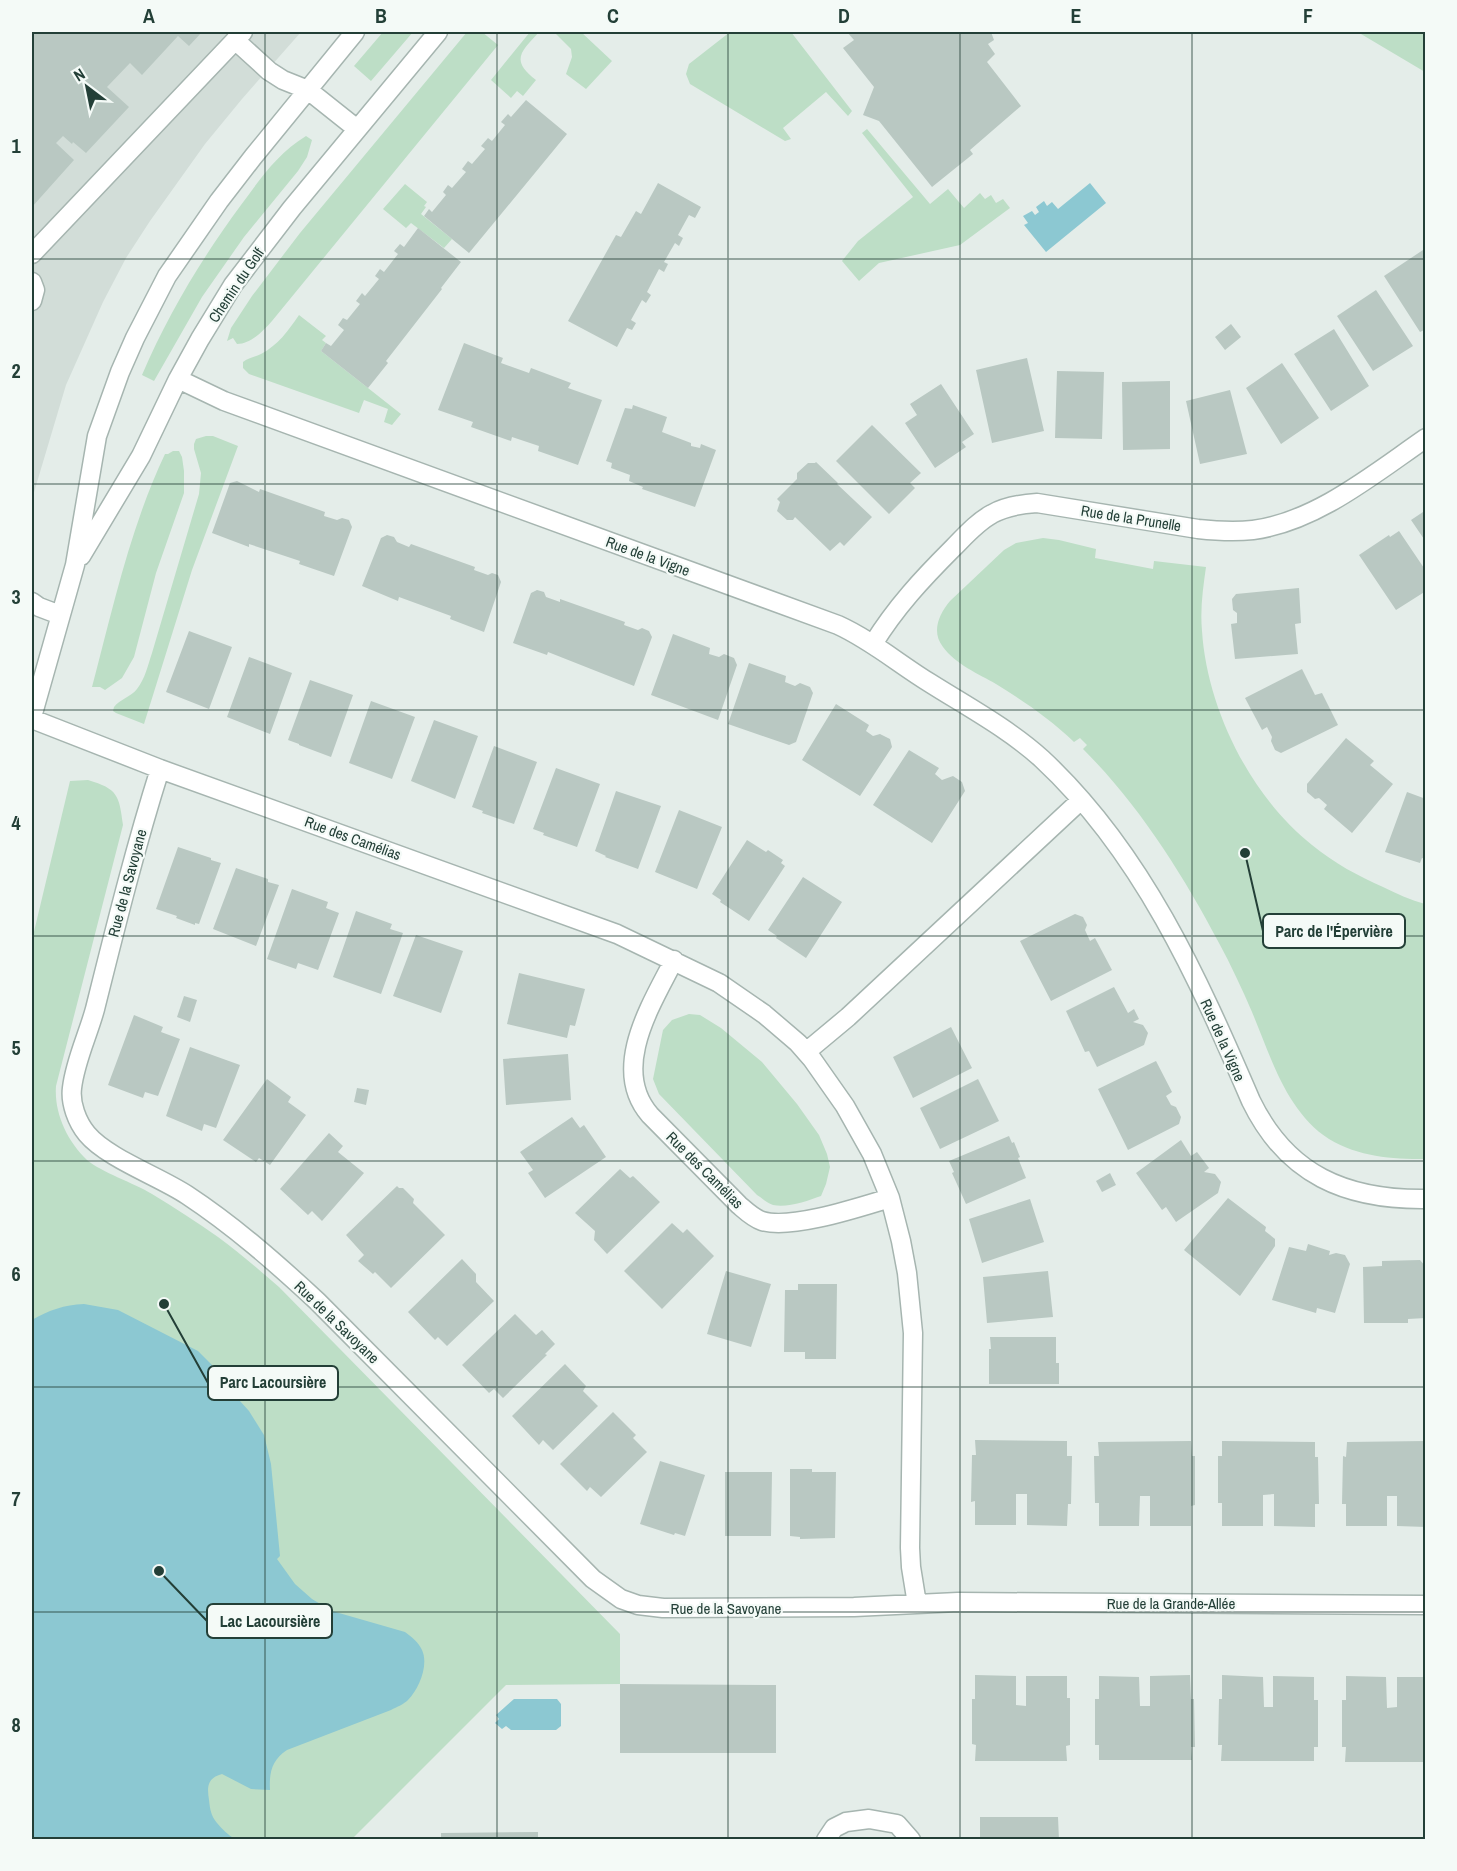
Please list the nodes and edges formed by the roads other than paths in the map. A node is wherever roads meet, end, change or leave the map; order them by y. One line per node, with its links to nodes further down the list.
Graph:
1 (355, 32): 4 (street, Chemin du Golf)
2 (438, 32): 5 (street, Chemin du Golf)
3 (239, 36): 4 (street); 6 (street)
4 (308, 90): 5 (street); 11 (street, Chemin du Golf)
5 (357, 129): 9 (street, Chemin du Golf)
6 (32, 254)
7 (32, 282): 8 (street)
8 (32, 301)
9 (178, 379): 11 (street, Chemin du Golf); 14 (street, Rue de la Vigne)
10 (1425, 438): 14 (street, Rue de la Prunelle)
11 (75, 565): 13 (street, Chemin du Golf)
12 (32, 602): 13 (street)
13 (60, 615): 15 (street, Chemin du Golf)
14 (873, 644): 17 (street, Rue de la Vigne)
15 (32, 718): 16 (street, Rue des Camélias)
16 (160, 769): 18 (street, Rue des Camélias); 22 (street, Rue de la Savoyane)
17 (1081, 800): 19 (street); 21 (street, Rue de la Vigne)
18 (674, 960): 19 (street, Rue des Camélias); 20 (street, Rue des Camélias)
19 (806, 1052): 20 (street, Rue des Camélias)
20 (890, 1198): 22 (street, Rue des Camélias)
21 (1425, 1199)
22 (917, 1604): 23 (street, Rue de la Grande-Allée)
23 (1425, 1605)
24 (826, 1839): 25 (street)
25 (911, 1839)

